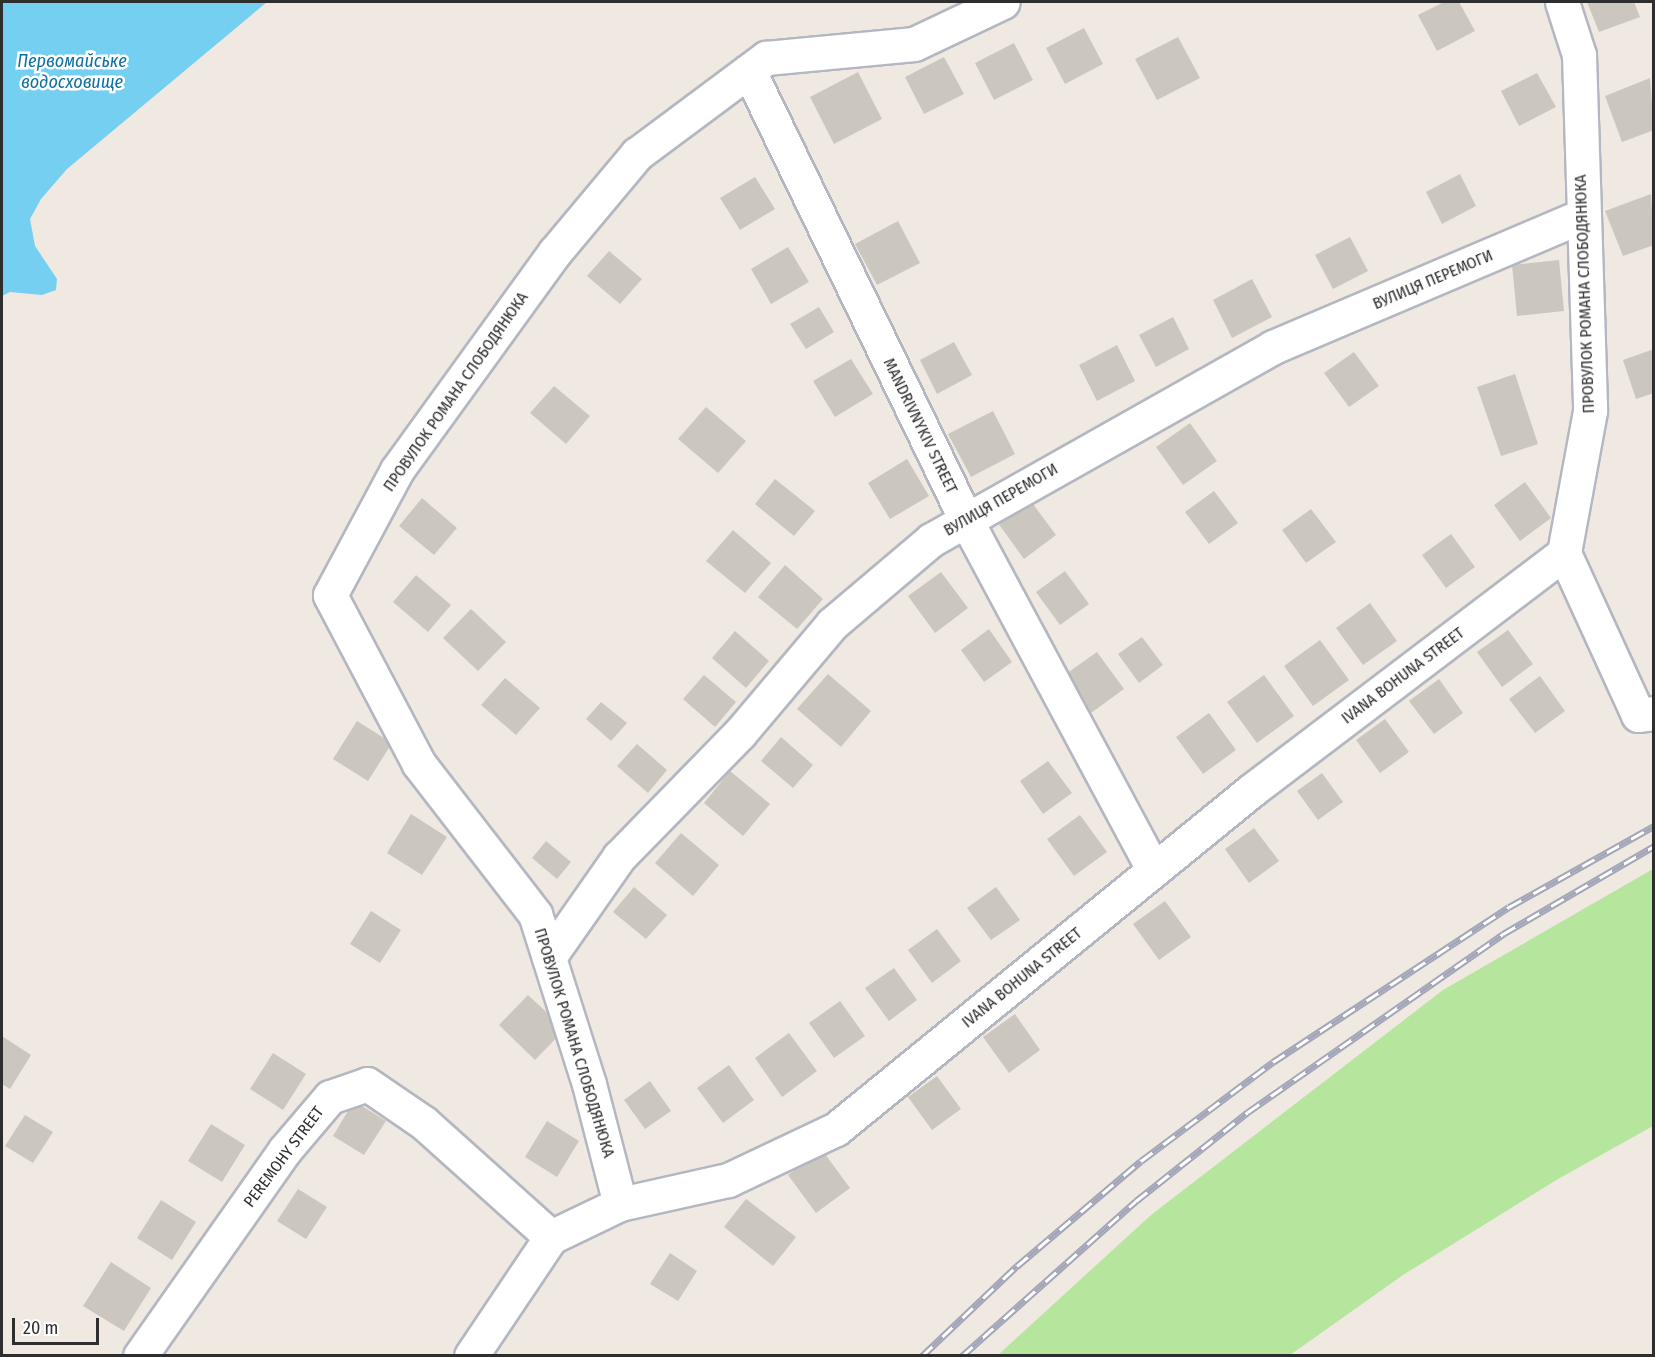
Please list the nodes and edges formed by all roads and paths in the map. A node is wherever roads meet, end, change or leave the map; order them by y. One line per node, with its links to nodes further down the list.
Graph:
1 (1002, 2): 3 (street, ПРОВУЛОК РОМАНА СЛОБОДЯНЮКА)
2 (1562, 2): 4 (street, ПРОВУЛОК РОМАНА СЛОБОДЯНЮКА)
3 (749, 70): 5 (street, MANDRIVNYKIV STREET); 9 (street, ПРОВУЛОК РОМАНА СЛОБОДЯНЮКА)
4 (1582, 216): 5 (street, ВУЛИЦЯ ПЕРЕМОГИ); 6 (street, ПРОВУЛОК РОМАНА СЛОБОДЯНЮКА)
5 (966, 520): 8 (street, MANDRIVNYKIV STREET); 9 (street, ВУЛИЦЯ ПЕРЕМОГИ)
6 (1564, 553): 7 (street); 8 (street, IVANA BOHUNA STREET)
7 (1646, 714)
8 (1154, 870): 10 (street, IVANA BOHUNA STREET)
9 (549, 957): 10 (street, ПРОВУЛОК РОМАНА СЛОБОДЯНЮКА)
10 (620, 1204): 11 (street, IVANA BOHUNA STREET)
11 (551, 1237): 12 (street, PEREMOHY STREET); 13 (street)
12 (140, 1356)
13 (471, 1356)

